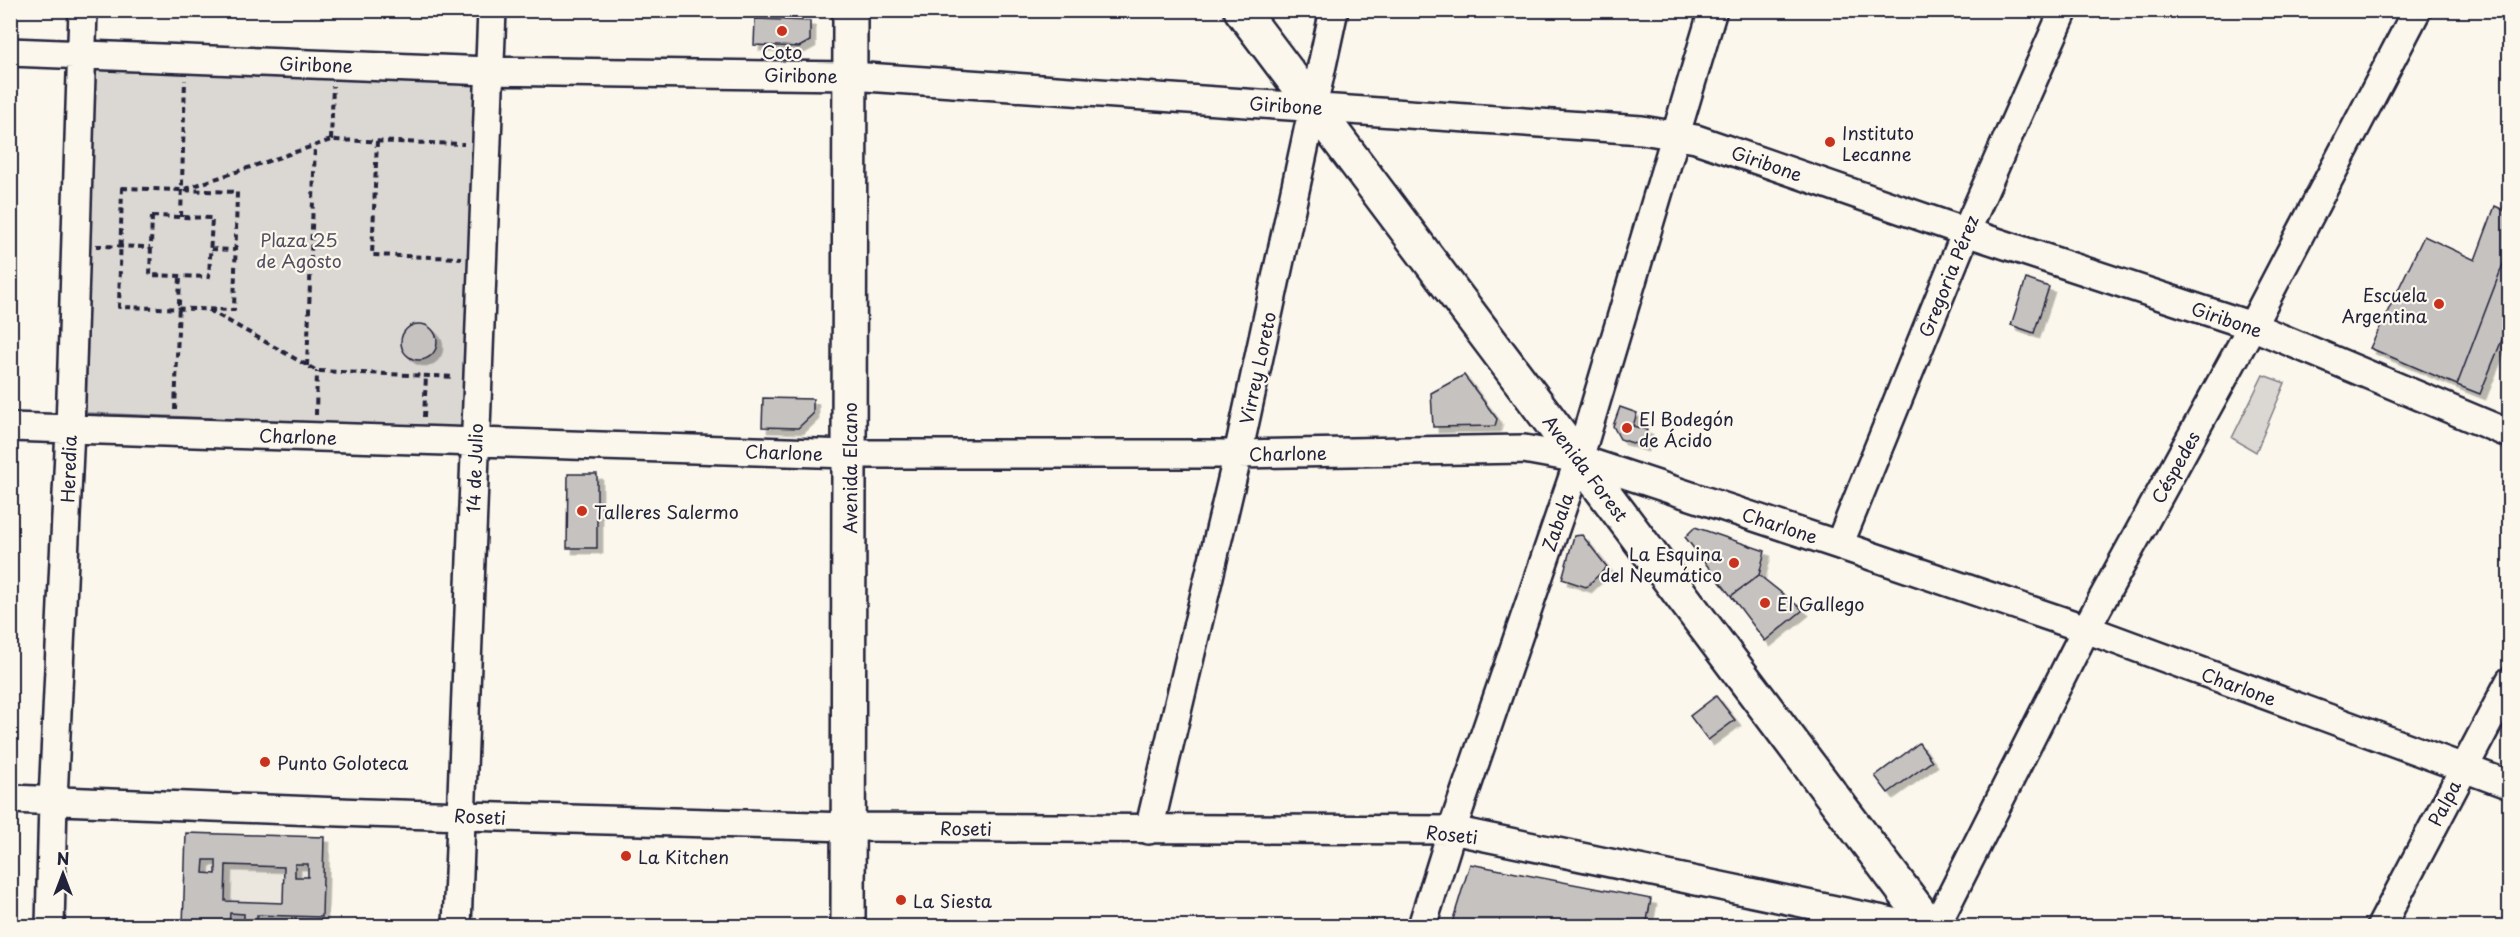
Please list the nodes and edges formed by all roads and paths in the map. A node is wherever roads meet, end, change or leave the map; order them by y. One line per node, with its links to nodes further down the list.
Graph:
1 (82, 10): 10 (street, Heredia)
2 (492, 10): 11 (street, 14 de Julio)
3 (850, 10): 12 (main road, Avenida Elcano)
4 (1241, 10): 15 (main road, Avenida Forest)
5 (1334, 10): 15 (street, Virrey Loreto)
6 (1713, 10): 16 (street, Zabala)
7 (2064, 10): 23 (street, Gregoria Pérez)
8 (2418, 10): 32 (street, Céspedes)
9 (10, 52): 10 (street, Giribone)
10 (81, 54): 11 (street, Giribone); 39 (street, Heredia)
11 (489, 71): 12 (street, Giribone); 20 (street, 14 de Julio)
12 (851, 76): 15 (street, Giribone); 44 (main road, Avenida Elcano)
13 (185, 98): 21 (path)
14 (332, 104): 17 (path)
15 (1314, 106): 16 (street, Giribone); 45 (street, Virrey Loreto); 46 (main road, Avenida Forest)
16 (1675, 135): 23 (street, Giribone); 46 (street, Zabala)
17 (331, 140): 18 (path); 19 (path)
18 (377, 141): 20 (path); 28 (path)
19 (315, 145): 21 (path); 33 (path)
20 (486, 145): 36 (street, 14 de Julio)
21 (182, 190): 22 (path); 24 (path); 27 (path)
22 (181, 217): 25 (path); 26 (path)
23 (1966, 232): 32 (street, Giribone); 47 (street, Gregoria Pérez)
24 (121, 246): 25 (path); 30 (path)
25 (150, 247): 29 (path)
26 (211, 249): 27 (path); 29 (path)
27 (236, 250): 31 (path)
28 (459, 258)
29 (180, 276): 30 (path)
30 (179, 309): 31 (path); 40 (path)
31 (207, 309): 33 (path)
32 (2252, 327): 41 (street, Giribone); 48 (street, Céspedes)
33 (308, 366): 34 (path)
34 (317, 371): 35 (path); 37 (path)
35 (426, 376): 36 (path); 42 (path)
36 (477, 378): 43 (street, 14 de Julio)
37 (316, 402)
38 (10, 427): 39 (street, Charlone)
39 (70, 429): 40 (street, Charlone); 53 (street, Heredia)
40 (174, 432): 42 (street, Charlone)
41 (2510, 434)
42 (424, 440): 43 (street, Charlone)
43 (474, 442): 44 (street, Charlone); 54 (street, 14 de Julio)
44 (849, 454): 45 (street, Charlone); 55 (main road, Avenida Elcano)
45 (1238, 454): 46 (street, Charlone); 56 (street, Virrey Loreto)
46 (1579, 459): 47 (street, Charlone); 57 (street, Zabala); 63 (main road, Avenida Forest)
47 (1839, 545): 48 (street, Charlone)
48 (2086, 630): 50 (street, Charlone); 64 (street, Céspedes)
49 (2510, 681): 50 (street, Palpa)
50 (2463, 768): 51 (street, Charlone); 65 (street, Palpa)
51 (2510, 785)
52 (10, 799): 53 (street, Roseti)
53 (53, 800): 54 (street, Roseti); 58 (street, Heredia)
54 (461, 815): 55 (street, Roseti); 59 (street, 14 de Julio)
55 (848, 827): 56 (street, Roseti); 60 (main road, Avenida Elcano)
56 (1149, 830): 57 (street, Roseti)
57 (1452, 830): 61 (street, Zabala); 62 (street, Roseti)
58 (50, 927)
59 (457, 927)
60 (848, 927)
61 (1422, 927)
62 (1912, 927)
63 (1930, 927)
64 (1936, 927)
65 (2381, 927)

